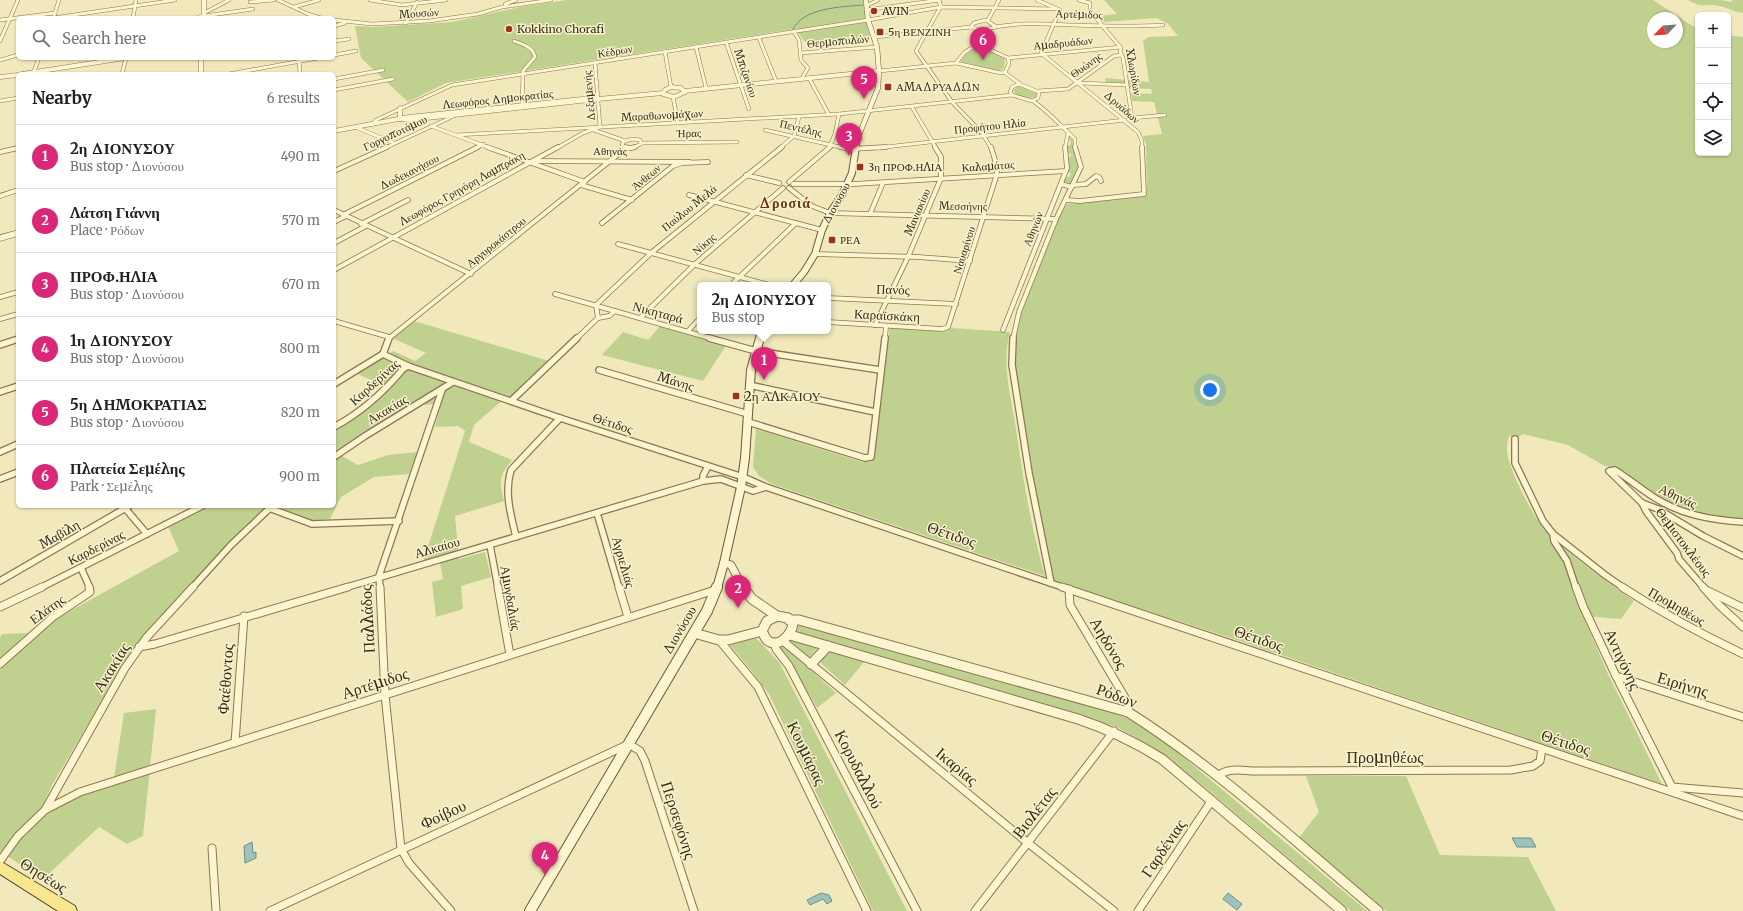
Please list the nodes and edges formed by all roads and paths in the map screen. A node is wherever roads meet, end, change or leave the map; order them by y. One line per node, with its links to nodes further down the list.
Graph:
1 (18, 0): 39 (street)
2 (59, 0): 31 (street)
3 (136, 0): 23 (street)
4 (175, 0): 23 (street)
5 (204, 0): 32 (street)
6 (229, 0): 32 (street)
7 (274, 0): 21 (street)
8 (278, 0): 24 (street)
9 (319, 0): 24 (street)
10 (370, 0): 22 (street)
11 (418, 0): 22 (street)
12 (446, 0): 22 (street)
13 (516, 0): 25 (street)
14 (551, 0): 25 (street, Μουσών)
15 (866, 0): 26 (main road, Διονύσου)
16 (878, 0): 26 (street)
17 (939, 0): 26 (street); 27 (street)
18 (999, 0): 28 (street)
19 (1037, 0): 30 (street)
20 (1079, 0): 50 (street, Χλωρίδων)
21 (250, 2)
22 (416, 4): 45 (street)
23 (135, 6): 35 (street); 36 (street)
24 (294, 7): 37 (street)
25 (501, 7): 45 (street, Μουσών)
26 (866, 8): 42 (main road, Διονύσου)
27 (940, 8): 28 (street, Κέδρων); 42 (street, Κέδρων); 52 (street)
28 (995, 8): 30 (street, Κέδρων); 43 (street)
29 (252, 9): 32 (street)
30 (1060, 9): 47 (street)
31 (55, 13): 33 (street); 34 (street)
32 (204, 15)
33 (32, 16)
34 (54, 16)
35 (67, 16)
36 (133, 16)
37 (314, 16)
38 (16, 18): 39 (street)
39 (10, 19): 40 (street); 59 (street)
40 (0, 20)
41 (336, 20): 44 (street, Μουσών)
42 (868, 20): 54 (street, Κέδρων); 55 (main road, Διονύσου)
43 (988, 20): 49 (street); 51 (street)
44 (348, 22): 45 (street, Μουσών); 46 (street)
45 (406, 23)
46 (336, 25)
47 (1053, 25): 49 (street, Αρτέμιδος); 50 (street, Αρτέμιδος); 69 (street)
48 (1163, 25): 50 (street, Αρτέμιδος)
49 (995, 26): 53 (street, Αρτέμιδος)
50 (1104, 26): 65 (street, Χλωρίδων)
51 (971, 27): 52 (street); 53 (street)
52 (927, 31): 55 (street); 82 (street)
53 (979, 31): 64 (street)
54 (794, 32): 56 (street, Κέδρων); 68 (street)
55 (875, 37): 63 (main road, Διονύσου)
56 (759, 38): 61 (street, Κέδρων); 99 (street)
57 (349, 39): 60 (street)
58 (514, 40): 92 (street)
59 (0, 41)
60 (336, 41)
61 (726, 42): 62 (street, Κέδρων); 102 (street, Μπιζανίου)
62 (696, 47): 67 (street, Κέδρων); 105 (street)
63 (877, 47): 68 (street, Θερμοπυλών); 84 (main road, Διονύσου)
64 (977, 47): 73 (street); 81 (street)
65 (1121, 47): 69 (street, Αμαδρυάδων); 71 (street, Χλωρίδων)
66 (356, 52): 70 (street)
67 (665, 52): 80 (street, Κέδρων); 104 (street)
68 (801, 53): 98 (street)
69 (1043, 54): 73 (street, Αμαδρυάδων); 100 (street, Δρυάδων)
70 (336, 55)
71 (1121, 55): 100 (street, Θυώνης); 103 (street, Χλωρίδων)
72 (16, 56): 74 (street)
73 (1008, 58): 91 (street)
74 (0, 60)
75 (38, 60): 85 (street)
76 (114, 60): 86 (street)
77 (126, 60): 87 (street)
78 (201, 60): 88 (street)
79 (299, 60): 89 (street); 90 (street)
80 (595, 63): 92 (street, Κέδρων); 113 (street, Δεξαμενής)
81 (956, 63): 82 (street); 91 (street)
82 (927, 66): 84 (street); 116 (street)
83 (383, 70): 95 (street)
84 (879, 71): 96 (street); 122 (main road, Διονύσου)
85 (34, 72)
86 (40, 72)
87 (122, 72)
88 (201, 72)
89 (239, 72)
90 (300, 72)
91 (1004, 72): 101 (street)
92 (523, 74): 117 (street); 119 (street, Κέδρων)
93 (16, 75): 94 (street)
94 (0, 78)
95 (336, 78)
96 (809, 78): 98 (street); 125 (street)
97 (393, 79): 106 (street)
98 (803, 79): 99 (street)
99 (776, 81): 102 (street)
100 (1078, 82): 103 (street); 108 (street, Θυώνης); 129 (street, Δρυάδων)
101 (1020, 84): 108 (street); 110 (street)
102 (740, 85): 105 (street); 120 (street, Μπιζανίου)
103 (1127, 85): 126 (street, Χλωρίδων)
104 (671, 88): 107 (street); 109 (street)
105 (706, 88): 107 (street)
106 (336, 90)
107 (685, 91): 111 (street)
108 (1038, 91): 114 (street)
109 (662, 93): 111 (street); 113 (street, Λεωφόρος Δημοκρατίας)
110 (1012, 95): 114 (street); 116 (street)
111 (673, 97): 130 (street)
112 (16, 98): 115 (street)
113 (598, 99): 117 (street, Λεωφόρος Δημοκρατίας); 133 (street, Δεξαμενής)
114 (1033, 100): 134 (street, Αθηνών)
115 (0, 102)
116 (952, 102): 118 (street); 142 (street)
117 (522, 107): 121 (street, Λεωφόρος Δημοκρατίας); 124 (street, Λεωφόρος Δημοκρατίας)
118 (912, 107): 122 (street); 145 (street, Μανιακίου)
119 (400, 108): 128 (street); 131 (street, Κέδρων)
120 (749, 109)
121 (463, 112): 124 (street, Γοργοποτάμου); 128 (street, Λεωφόρος Δημοκρατίας)
122 (869, 112): 123 (street, Μαραθωνομάχων); 152 (main road, Διονύσου)
123 (839, 114): 125 (street, Μαραθωνομάχων); 149 (street)
124 (456, 115): 128 (street, Λεωφόρος Δημοκρατίας); 132 (street, Γοργοποτάμου)
125 (829, 115): 127 (street, Μαραθωνομάχων)
126 (1165, 116)
127 (799, 117): 130 (street, Μαραθωνομάχων); 141 (street)
128 (400, 119): 131 (street, Λεωφόρος Δημοκρατίας)
129 (1125, 120): 134 (street, Προφήτου Ηλία); 178 (street, Δρυάδων)
130 (678, 123): 133 (street, Μαραθωνομάχων)
131 (373, 124): 135 (street, Λεωφόρος Δημοκρατίας)
132 (431, 126): 140 (street); 146 (street, Γοργοποτάμου)
133 (600, 127): 136 (street, Λεωφόρος Γρηγόρη Λαμπράκη); 140 (street, Μαραθωνομάχων)
134 (1062, 127): 139 (street, Αθηνών); 142 (street, Προφήτου Ηλία)
135 (355, 128): 138 (street, Λεωφόρος Δημοκρατίας); 146 (street)
136 (591, 129): 143 (street); 154 (street, Λεωφόρος Γρηγόρη Λαμπράκη)
137 (765, 130): 141 (street, Πεντέλης)
138 (336, 131)
139 (1068, 133): 159 (street, Αθηνών); 171 (street, Αθηνών)
140 (456, 135): 148 (street)
141 (794, 136): 149 (street, Πεντέλης); 161 (street, Παύλου Μελά)
142 (985, 136): 145 (street, Προφήτου Ηλία); 160 (street)
143 (625, 141): 147 (street); 151 (street)
144 (737, 142): 147 (street, Ήρας)
145 (932, 142): 152 (street, Προφήτου Ηλία); 162 (street, Μανιακίου)
146 (394, 143): 158 (street, Γοργοποτάμου)
147 (642, 143): 151 (street)
148 (483, 144): 154 (street); 185 (street, Δωδεκανήσου)
149 (832, 145): 152 (street, Πεντέλης); 170 (street)
150 (16, 148): 153 (street)
151 (626, 148): 155 (street, Αργυροκάστρου)
152 (856, 150): 167 (main road, Διονύσου)
153 (0, 152)
154 (530, 161): 155 (street, Αθηνάς); 164 (street); 197 (street, Λεωφόρος Γρηγόρη Λαμπράκη)
155 (610, 161): 156 (street, Αθηνάς); 164 (street, Αργυροκάστρου)
156 (690, 162): 157 (street, Άνθεων); 177 (street, Άνθεων)
157 (708, 162)
158 (336, 170)
159 (1066, 170): 160 (street, Καλαμάτας); 168 (street, Αθηνών)
160 (997, 174): 162 (street, Καλαμάτας); 186 (street, Ναυαρίνου)
161 (746, 175): 165 (street); 179 (street, Παύλου Μελά)
162 (941, 178): 166 (street, Καλαμάτας); 184 (street, Μανιακίου)
163 (1100, 181): 171 (street)
164 (585, 182): 169 (street, Αργυροκάστρου)
165 (780, 183): 170 (street); 172 (street)
166 (883, 183): 167 (street, Καλαμάτας); 183 (street)
167 (848, 184): 170 (street, Καλαμάτας); 182 (main road, Διονύσου)
168 (1061, 184): 171 (street); 187 (street, Αθηνών)
169 (581, 185): 177 (street); 206 (street, Αργυροκάστρου)
170 (790, 185): 172 (street); 182 (street)
171 (1073, 186): 178 (street, Αθηνών)
172 (783, 188): 181 (street, Νίκης)
173 (16, 191): 175 (street)
174 (689, 195): 179 (street)
175 (0, 196)
176 (408, 200): 192 (street)
177 (632, 200): 190 (street, Άνθεων)
178 (1066, 200): 188 (street, Αθηνών)
179 (713, 202): 181 (street); 200 (street, Παύλου Μελά)
180 (336, 211): 185 (street)
181 (754, 213): 191 (street); 204 (street, Νίκης)
182 (830, 213): 183 (street, Μεσσήνης); 194 (main road, Διονύσου)
183 (870, 214): 184 (street, Μεσσήνης)
184 (925, 215): 186 (street, Μεσσήνης); 202 (street, Μανιακίου)
185 (344, 216): 189 (street, Δωδεκανήσου); 192 (street)
186 (985, 216): 187 (street, Μεσσήνης); 203 (street, Ναυαρίνου)
187 (1048, 217): 188 (street, Μεσσήνης); 229 (street, Αθηνών)
188 (1057, 217): 283 (street, Αθηνών)
189 (336, 221)
190 (602, 223)
191 (796, 223): 194 (street); 207 (street)
192 (361, 224): 193 (street)
193 (366, 226): 197 (street); 198 (street)
194 (822, 230): 201 (main road, Διονύσου)
195 (16, 234): 196 (street)
196 (0, 238)
197 (392, 238): 205 (street, Λεωφόρος Γρηγόρη Λαμπράκη); 206 (street)
198 (336, 242)
199 (618, 244): 200 (street)
200 (651, 252): 204 (street); 217 (street, Παύλου Μελά)
201 (814, 254): 202 (street); 210 (main road, Διονύσου)
202 (908, 257): 203 (street); 215 (street, Μανιακίου)
203 (970, 261): 216 (street, Ναυαρίνου)
204 (695, 264): 207 (street); 221 (street, Νίκης)
205 (336, 269)
206 (471, 274): 234 (street, Αργυροκάστρου)
207 (739, 276): 208 (street); 209 (street)
208 (734, 282)
209 (759, 282)
210 (796, 282)
211 (16, 293): 213 (street)
212 (555, 294): 217 (street, Νικηταρά)
213 (0, 297)
214 (831, 298): 215 (street, Πανός)
215 (888, 300): 216 (street, Πανός); 226 (street, Μανιακίου)
216 (956, 304): 228 (street, Ναυαρίνου)
217 (596, 305): 218 (street, Νικηταρά); 220 (street)
218 (615, 311): 220 (street); 221 (street, Νικηταρά)
219 (16, 315): 222 (street)
220 (598, 318): 248 (street)
221 (640, 318): 230 (street, Νικηταρά)
222 (0, 319)
223 (697, 321): 230 (street)
224 (336, 322): 234 (street)
225 (831, 322): 226 (street, Καραϊσκάκη)
226 (876, 325): 227 (street, Καραϊσκάκη)
227 (886, 326): 228 (street, Καραϊσκάκη); 241 (street)
228 (945, 328)
229 (1003, 330)
230 (688, 331): 231 (street, Νικηταρά)
231 (697, 334)
232 (698, 334): 237 (street, Νικηταρά)
233 (761, 334): 237 (main road, Διονύσου)
234 (389, 337): 238 (street)
235 (16, 340): 236 (street)
236 (0, 345)
237 (756, 351): 241 (street, Νικηταρά); 244 (main road, Διονύσου)
238 (383, 354): 239 (street); 243 (street)
239 (408, 366): 242 (street, Καρδερίνας); 252 (street, Καρδερίνας)
240 (599, 370): 251 (street, Μάνης)
241 (880, 370): 249 (street)
242 (453, 382): 246 (street, Ακακίας); 248 (street, Θέτιδος)
243 (336, 383)
244 (749, 385): 249 (street); 251 (main road, Διονύσου)
245 (16, 387): 247 (street)
246 (442, 390): 256 (street, Ακακίας); 272 (street, Παλλάδος)
247 (0, 392)
248 (511, 401): 250 (street, Θέτιδος)
249 (875, 412): 251 (street, Μάνης)
250 (560, 418): 257 (street, Θέτιδος); 276 (street)
251 (748, 418): 260 (main road, Διονύσου)
252 (336, 425)
253 (1515, 439): 275 (street, Προμηθέως)
254 (16, 445): 255 (street)
255 (0, 452)
256 (336, 456)
257 (708, 466): 260 (street, Θέτιδος); 262 (street)
258 (1611, 470): 265 (street, Θεμιστοκλέους); 273 (street, Αθηνάς)
259 (16, 473): 261 (street)
260 (743, 477): 263 (main road, Διονύσου); 264 (street, Θέτιδος)
261 (0, 479)
262 (702, 481): 263 (street, Αλκαίου); 271 (street, Αλκαίου)
263 (741, 487): 264 (street, Θέτιδος); 279 (main road, Διονύσου)
264 (766, 487): 283 (street, Θέτιδος)
265 (1642, 503): 278 (street); 285 (street, Θεμιστοκλέους)
266 (124, 508): 282 (street, Μαβίλη)
267 (127, 508): 274 (street)
268 (198, 508): 274 (street, Καρδερίνας)
269 (270, 508): 300 (street, Ακακίας)
270 (273, 508): 272 (street)
271 (597, 513): 276 (street, Αλκαίου); 291 (street, Αγριελιάς)
272 (398, 521): 281 (street, Παλλάδος)
273 (1743, 522)
274 (147, 534): 280 (street, Καρδερίνας)
275 (1553, 534): 301 (street, Προμηθέως); 305 (street, Αντιγόνης)
276 (516, 537): 277 (street, Αλκαίου)
277 (490, 544): 281 (street, Αλκαίου); 302 (street, Αμυγδαλιάς)
278 (1743, 556)
279 (724, 563): 286 (main road, Διονύσου); 290 (street)
280 (81, 568): 287 (street, Καρδερίνας); 303 (street, Ελάτης)
281 (379, 576): 289 (street, Αλκαίου); 306 (street, Παλλάδος)
282 (0, 581)
283 (1051, 583): 284 (street, Θέτιδος)
284 (1069, 589): 307 (street, Αηδόνος); 312 (street, Θέτιδος)
285 (1704, 589): 288 (street); 293 (street, Θεμιστοκλέους)
286 (716, 590): 291 (street, Αρτέμιδος); 295 (main road, Διονύσου)
287 (0, 608)
288 (1743, 608)
289 (244, 616): 300 (street, Αλκαίου); 310 (street, Φαέθοντος)
290 (777, 616): 292 (street); 294 (street)
291 (628, 617): 302 (street, Αρτέμιδος)
292 (789, 620): 296 (street); 307 (street, Ρόδων)
293 (1743, 627)
294 (762, 631): 297 (street); 298 (street)
295 (694, 633): 297 (street); 311 (main road, Διονύσου)
296 (787, 638): 298 (street); 299 (street); 304 (street, Ικαρίας)
297 (719, 640): 330 (street, Κουμάρας)
298 (774, 642): 331 (street, Κορυδαλλού)
299 (828, 646): 304 (street); 309 (street)
300 (139, 647): 317 (street, Ακακίας)
301 (1743, 654)
302 (510, 655): 306 (street, Αρτέμιδος)
303 (0, 664)
304 (811, 664): 319 (street, Ικαρίας)
305 (1616, 676): 308 (street, Ειρήνης); 314 (street, Αντιγόνης)
306 (385, 695): 310 (street, Αρτέμιδος); 321 (street, Παλλάδος)
307 (1128, 712): 313 (street, Ρόδων)
308 (1743, 717)
309 (1114, 731): 316 (street); 319 (street, Βιολέτας)
310 (235, 743): 317 (street, Αρτέμιδος)
311 (629, 744): 321 (street, Φοίβου); 328 (main road, Διονύσου); 329 (street, Περσεφόνης)
312 (1542, 749): 313 (street, Προμηθέως); 314 (street, Θέτιδος)
313 (1217, 776): 336 (street, Ρόδων)
314 (1674, 790): 315 (street); 318 (street, Θέτιδος)
315 (1743, 793)
316 (1212, 800): 334 (street, Γαρδένιας); 335 (street)
317 (45, 810): 322 (street, Ακακίας)
318 (1743, 816)
319 (1028, 843): 332 (street, Βιολέτας); 333 (street, Ικαρίας)
320 (212, 848): 325 (street)
321 (401, 849): 326 (street, Φοίβου); 327 (street, Παλλάδος)
322 (0, 861)
323 (0, 867): 324 (main road, Θησέως)
324 (70, 911)
325 (216, 911)
326 (270, 911)
327 (451, 911)
328 (530, 911)
329 (694, 911)
330 (867, 911)
331 (917, 911)
332 (975, 911)
333 (1114, 911)
334 (1138, 911)
335 (1342, 911)
336 (1378, 911)

